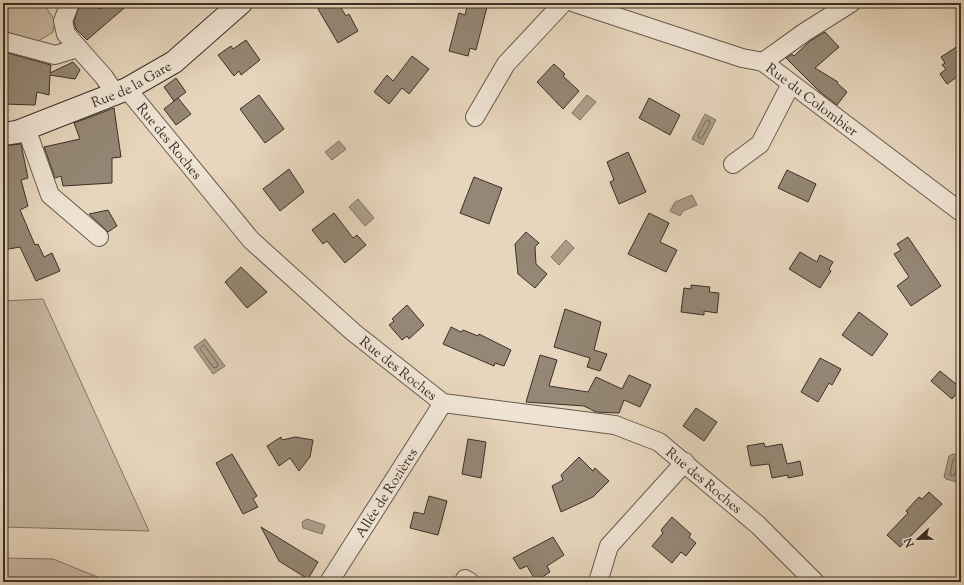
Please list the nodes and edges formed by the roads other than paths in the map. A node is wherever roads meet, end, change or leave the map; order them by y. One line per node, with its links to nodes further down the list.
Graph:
1 (70, 3): 7 (street, Rue des Roches)
2 (241, 3): 10 (street, Rue de la Gare)
3 (563, 3): 11 (street)
4 (575, 3): 8 (street, Rue du Colombier)
5 (851, 3): 8 (street)
6 (3, 41): 7 (street)
7 (78, 48): 10 (street, Rue des Roches)
8 (763, 62): 9 (street, Rue du Colombier)
9 (791, 84): 14 (street); 15 (street, Rue du Colombier)
10 (121, 91): 12 (street, Rue de la Gare); 17 (street, Rue des Roches)
11 (475, 117)
12 (26, 128): 13 (street, Rue de la Gare); 16 (street)
13 (3, 134)
14 (733, 164)
15 (961, 212)
16 (99, 237)
17 (443, 403): 18 (street, Rue des Roches); 19 (street, Allée de Rozières)
18 (685, 462): 20 (street); 21 (street, Rue des Roches)
19 (329, 582)
20 (598, 582)
21 (815, 582)

